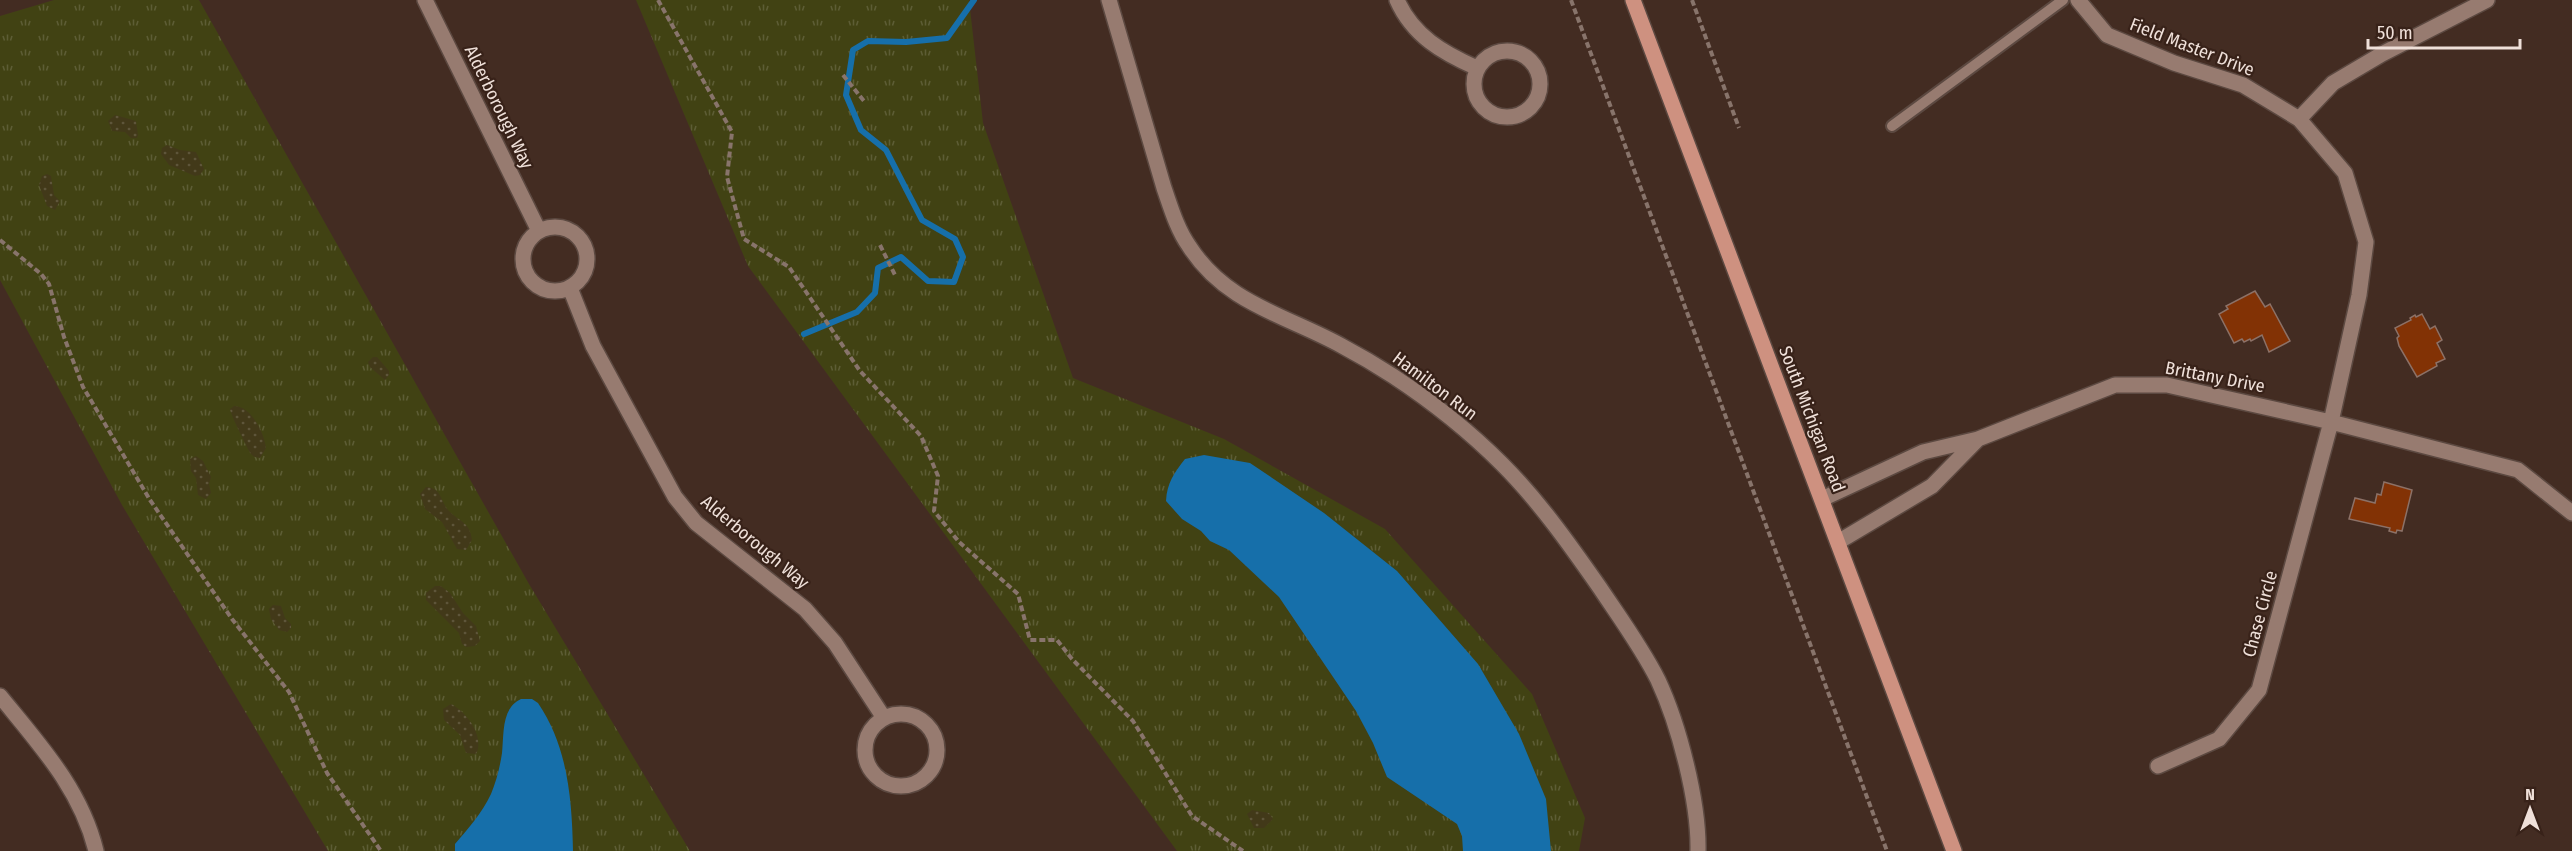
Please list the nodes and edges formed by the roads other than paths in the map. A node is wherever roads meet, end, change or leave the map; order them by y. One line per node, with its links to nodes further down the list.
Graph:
1 (425, 0): 12 (street, Alderborough Way)
2 (1108, 0): 23 (street, Hamilton Run)
3 (1397, 0): 9 (street)
4 (1633, 0): 16 (main road, South Michigan Road)
5 (2063, 0): 11 (lane)
6 (2078, 0): 10 (street, Field Master Drive)
7 (2487, 0): 8 (street)
8 (2463, 5): 10 (street)
9 (1477, 68): 9 (street)
10 (2300, 119): 14 (street, Field Master Drive)
11 (1892, 126)
12 (539, 231): 13 (street); 13 (street)
13 (570, 288): 20 (street, Alderborough Way)
14 (2331, 422): 15 (street, Brittany Drive); 17 (street, Brittany Drive); 21 (street, Chase Circle)
15 (1978, 440): 16 (street); 18 (street, Brittany Drive)
16 (1822, 499): 18 (main road, South Michigan Road)
17 (2572, 513)
18 (1838, 542): 24 (main road, South Michigan Road)
19 (0, 696): 22 (street)
20 (884, 718): 20 (street)
21 (2158, 766)
22 (96, 851)
23 (1698, 851)
24 (1954, 851)

